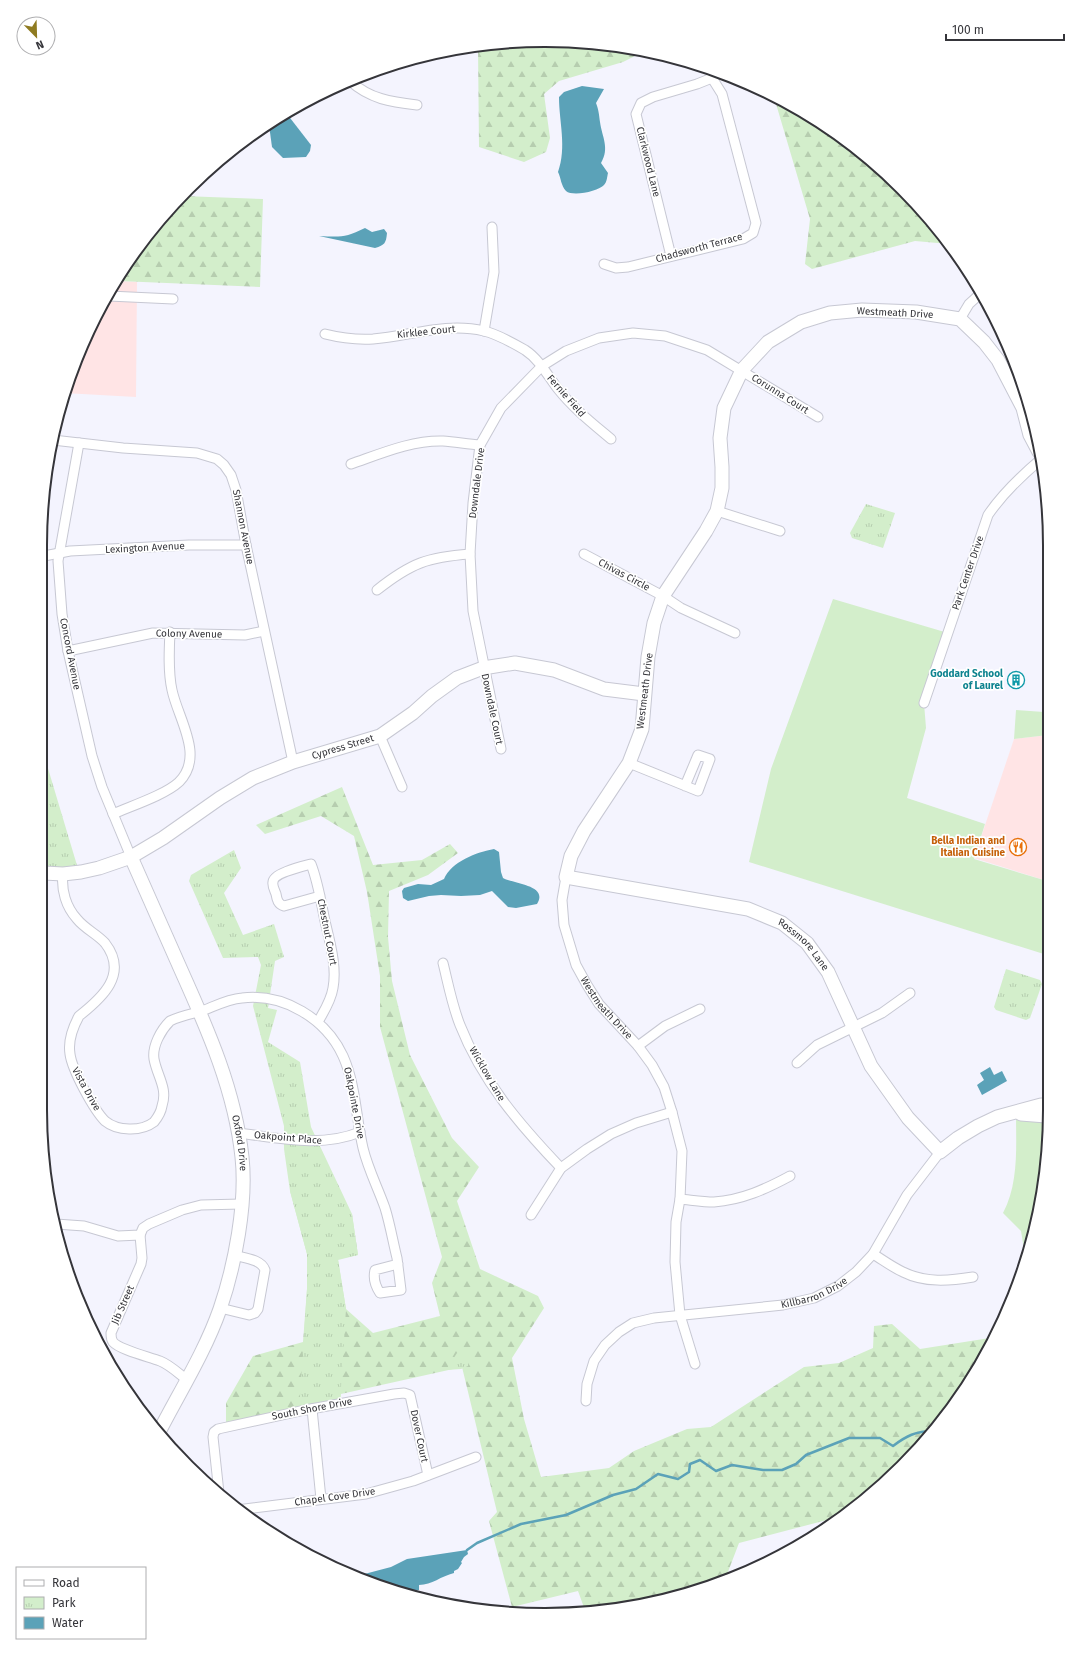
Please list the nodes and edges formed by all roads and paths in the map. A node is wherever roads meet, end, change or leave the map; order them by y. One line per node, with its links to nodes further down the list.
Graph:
1 (712, 76): 6 (street, Clarkwood Lane)
2 (716, 77): 6 (street, Chadsworth Terrace)
3 (354, 85): 4 (street)
4 (417, 105)
5 (492, 228): 12 (street)
6 (671, 256): 7 (street, Chadsworth Terrace)
7 (604, 264)
8 (114, 296): 10 (street)
9 (977, 297): 11 (street)
10 (173, 299)
11 (960, 319): 15 (street, Westmeath Drive); 17 (street)
12 (484, 331): 13 (street, Kirklee Court); 14 (street, Kirklee Court)
13 (325, 334)
14 (542, 366): 15 (street, Downdale Drive); 18 (street, Fernie Field); 21 (street, Downdale Drive)
15 (742, 370): 16 (street, Corunna Court); 24 (street, Westmeath Drive)
16 (818, 417)
17 (1030, 436)
18 (611, 439)
19 (59, 441): 20 (street, Shannon Avenue)
20 (79, 443): 26 (street, Shannon Avenue); 27 (street, Concord Avenue)
21 (480, 446): 22 (street); 28 (street, Downdale Drive)
22 (351, 464)
23 (1036, 464): 39 (street, Park Center Drive)
24 (718, 510): 25 (street); 32 (street, Westmeath Drive)
25 (780, 531)
26 (246, 545): 27 (street, Lexington Avenue); 33 (street, Shannon Avenue)
27 (60, 552): 30 (street, Lexington Avenue); 36 (street, Concord Avenue)
28 (470, 554): 31 (street); 37 (street, Downdale Drive)
29 (584, 554): 32 (street, Chivas Circle)
30 (47, 555)
31 (378, 590)
32 (663, 596): 35 (street, Chivas Circle); 38 (street, Westmeath Drive)
33 (264, 631): 34 (street, Colony Avenue); 42 (street, Shannon Avenue)
34 (170, 632): 36 (street, Colony Avenue); 46 (street)
35 (735, 632)
36 (68, 651): 46 (street, Concord Avenue)
37 (483, 668): 38 (street, Cypress Street); 40 (street, Cypress Street); 41 (street, Downdale Court)
38 (644, 694): 43 (street, Westmeath Drive)
39 (924, 703)
40 (380, 736): 42 (street, Cypress Street); 45 (street)
41 (501, 749)
42 (293, 762): 47 (street, Cypress Street)
43 (629, 763): 44 (street); 50 (street, Westmeath Drive)
44 (685, 786)
45 (402, 787)
46 (113, 814): 47 (street, Concord Avenue)
47 (131, 857): 49 (street, Cypress Street); 55 (street, Oxford Drive)
48 (47, 873): 49 (street, Cypress Street)
49 (63, 874): 55 (street, Vista Drive)
50 (566, 877): 57 (street, Rossmore Lane); 58 (street, Westmeath Drive)
51 (320, 896): 51 (street, Chestnut Court); 56 (street, Chestnut Court)
52 (443, 963): 67 (street, Wicklow Lane)
53 (910, 993): 57 (street)
54 (700, 1009): 58 (street)
55 (200, 1011): 56 (street, Oakpointe Drive); 65 (street, Oxford Drive)
56 (318, 1022): 64 (street, Oakpointe Drive)
57 (854, 1026): 59 (street); 66 (street, Rossmore Lane)
58 (638, 1046): 61 (street, Westmeath Drive)
59 (797, 1063)
60 (1043, 1105): 62 (street, Killbarron Drive)
61 (672, 1112): 67 (street); 69 (street, Westmeath Drive)
62 (1016, 1113): 63 (street, Killbarron Drive); 66 (street, Killbarron Drive)
63 (1043, 1116)
64 (360, 1132): 65 (street, Oakpoint Place); 76 (street, Oakpointe Drive)
65 (239, 1133): 70 (street, Oxford Drive)
66 (940, 1152): 74 (street, Killbarron Drive)
67 (561, 1168): 71 (street)
68 (790, 1176): 69 (street)
69 (680, 1199): 79 (street, Westmeath Drive)
70 (241, 1204): 73 (street); 75 (street, Oxford Drive)
71 (531, 1215)
72 (61, 1224): 73 (street)
73 (140, 1235): 81 (street, Jib Street)
74 (873, 1254): 77 (street); 79 (street, Killbarron Drive)
75 (234, 1255): 78 (street, Oxford Drive); 78 (street)
76 (398, 1264): 76 (street, Oakpointe Drive)
77 (973, 1277)
78 (220, 1308): 81 (street, Oxford Drive)
79 (680, 1315): 80 (street, Westmeath Drive); 83 (street, Killbarron Drive)
80 (695, 1364)
81 (186, 1379): 85 (street, Oxford Drive)
82 (410, 1397): 84 (street, South Shore Drive); 87 (street, Dover Court)
83 (586, 1401)
84 (312, 1409): 88 (street, South Shore Drive); 89 (street)
85 (162, 1427)
86 (476, 1457): 87 (street, Chapel Cove Drive)
87 (428, 1475): 89 (street, Chapel Cove Drive)
88 (218, 1485)
89 (321, 1499): 90 (street, Chapel Cove Drive)
90 (247, 1509)

